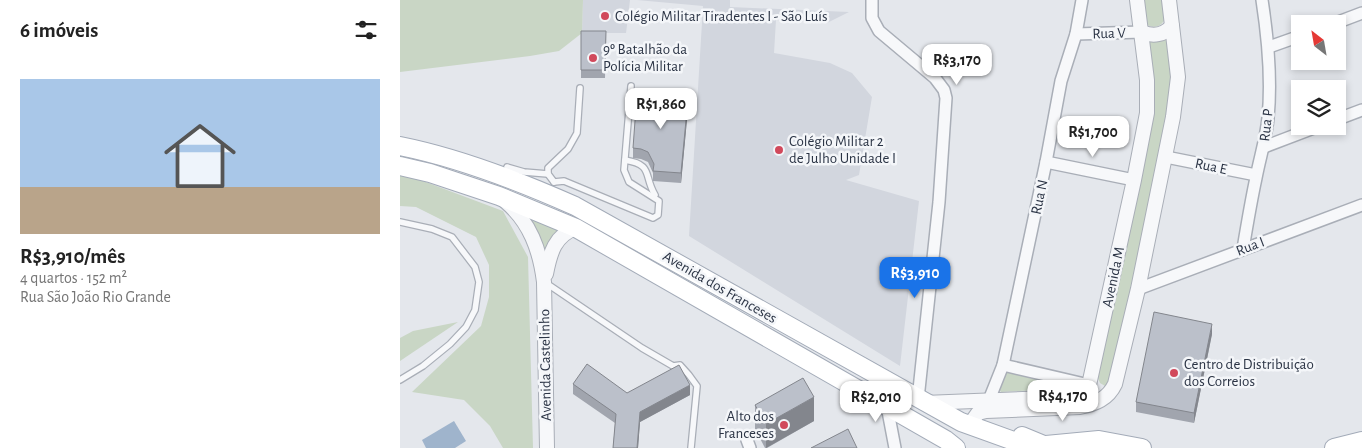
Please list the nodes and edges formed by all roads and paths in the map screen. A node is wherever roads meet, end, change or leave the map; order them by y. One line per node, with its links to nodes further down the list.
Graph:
1 (872, 0): 41 (street)
2 (1082, 0): 10 (street, Rua N)
3 (1137, 0): 9 (street, Avenida M)
4 (1169, 0): 8 (street, Avenida M)
5 (1262, 0): 12 (street, Rua P)
6 (1362, 13): 7 (street)
7 (1346, 19)
8 (1172, 26): 9 (street); 20 (street, Avenida M)
9 (1142, 32): 10 (street, Rua V); 27 (street, Avenida M)
10 (1076, 34): 22 (street, Rua N)
11 (1291, 39): 12 (street)
12 (1269, 47): 19 (street, Rua P)
13 (631, 86): 21 (lane)
14 (580, 88): 25 (lane)
15 (1362, 110): 16 (street)
16 (1346, 116)
17 (1295, 135): 19 (street)
18 (400, 146): 28 (main road, Avenida dos Franceses)
19 (1264, 147): 26 (street, Rua P)
20 (1166, 157): 26 (street, Rua E); 36 (street, Avenida M)
21 (625, 160): 30 (lane); 30 (lane)
22 (1046, 162): 27 (street); 37 (street, Rua N)
23 (400, 166): 29 (main road, Avenida dos Franceses)
24 (507, 167): 25 (lane)
25 (548, 174): 28 (lane)
26 (1256, 176): 34 (street, Rua P)
27 (1134, 180): 39 (street, Avenida M)
28 (551, 188): 30 (lane); 41 (main road, Avenida dos Franceses)
29 (499, 196): 33 (main road, Avenida dos Franceses); 35 (street, Avenida Castelinho)
30 (656, 197)
31 (1362, 205): 34 (street, Rua I)
32 (400, 222): 38 (lane)
33 (576, 228): 35 (street, Avenida Castelinho); 43 (main road, Avenida dos Franceses)
34 (1243, 249): 36 (street, Rua I)
35 (544, 282): 48 (street, Avenida Castelinho); 49 (lane)
36 (1138, 289): 42 (street, Avenida M)
37 (1003, 364): 39 (street); 40 (street, Rua N)
38 (400, 380)
39 (1089, 385): 40 (street); 42 (street)
40 (989, 400): 41 (street)
41 (921, 401): 44 (main road, Avenida dos Franceses)
42 (1097, 402): 44 (street)
43 (891, 408): 46 (main road, Avenida dos Franceses); 50 (street)
44 (967, 421): 47 (main road); 51 (main road)
45 (1362, 441): 53 (main road)
46 (956, 447)
47 (1043, 447): 52 (main road)
48 (547, 448)
49 (692, 448)
50 (895, 448)
51 (1014, 448)
52 (1142, 448)
53 (1334, 448)

